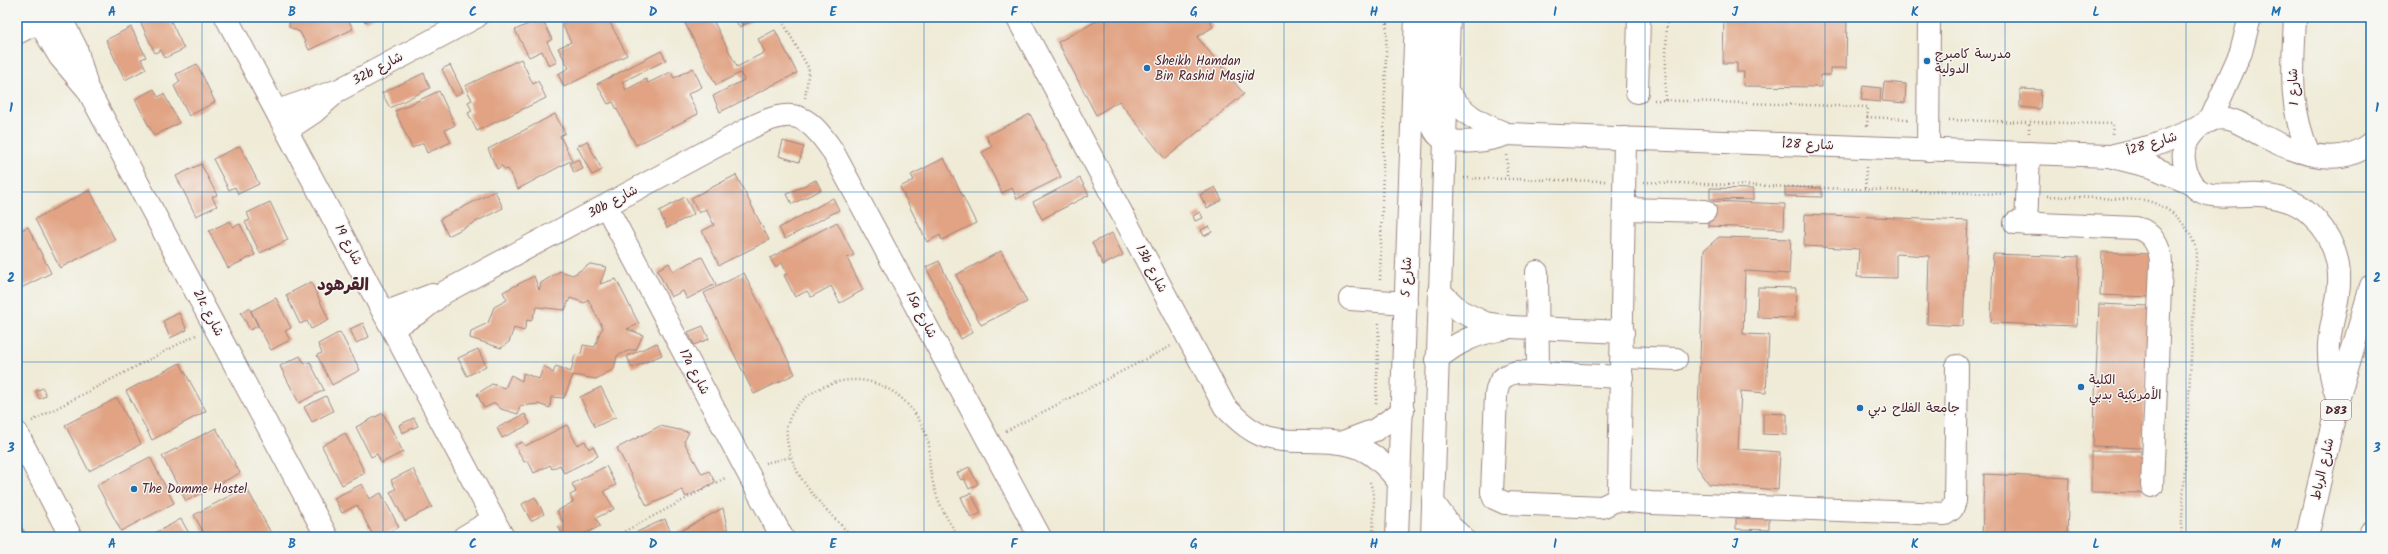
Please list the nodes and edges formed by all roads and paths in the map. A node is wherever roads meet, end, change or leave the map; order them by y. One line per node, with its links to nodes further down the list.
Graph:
1 (60, 17): 17 (main road, 21c شارع)
2 (226, 17): 21 (main road, شارع 19)
3 (476, 17): 21 (main road, 32b شارع)
4 (780, 17): 20 (path)
5 (1017, 17): 48 (main road, 13b شارع)
6 (1416, 17): 42 (main road, شارع 5)
7 (1432, 17): 25 (main road)
8 (1449, 17): 16 (main road)
9 (1639, 17): 18 (main road)
10 (1667, 17): 19 (path)
11 (1929, 17): 27 (main road)
12 (2250, 17): 22 (main road)
13 (2294, 17): 29 (main road, شارع 1)
14 (43, 19): 15 (main road); 17 (main road, 21c شارع)
15 (17, 33)
16 (1445, 89): 23 (main road, شارع 28أ); 25 (main road)
17 (88, 90): 44 (main road, 21c شارع)
18 (1637, 92)
19 (1665, 100)
20 (793, 117): 35 (main road, 30b شارع); 57 (main road, 15a شارع)
21 (282, 121): 43 (main road, شارع 19)
22 (2202, 125): 29 (main road, شارع 28أ); 30 (main road, شارع 28أ); 33 (main road)
23 (1507, 134): 24 (main road, شارع 28أ); 25 (main road, شارع 28أ)
24 (1625, 138): 27 (main road, شارع 28أ); 32 (main road)
25 (1443, 139): 31 (main road)
26 (2371, 143): 29 (main road, شارع 28أ)
27 (1928, 150): 28 (main road, شارع 28أ)
28 (2029, 153): 30 (main road, شارع 28أ); 30 (path); 34 (main road)
29 (2309, 154)
30 (2108, 156): 33 (main road, شارع 28أ)
31 (1442, 178): 32 (path); 40 (main road)
32 (1625, 182): 34 (path); 36 (main road)
33 (2194, 185): 54 (main road, شارع 28أ)
34 (2027, 195): 62 (main road); 78 (path)
35 (606, 206): 43 (main road, 30b شارع); 60 (main road, 17a شارع)
36 (1624, 210): 37 (main road); 47 (main road)
37 (1704, 211)
38 (1537, 272): 46 (main road)
39 (2371, 286): 54 (main road, شارع الرباط / D83)
40 (1439, 292): 45 (main road); 50 (main road)
41 (1350, 299): 42 (main road)
42 (1406, 303): 55 (main road, شارع 5)
43 (388, 320): 65 (main road, شارع 19)
44 (214, 325): 56 (path); 68 (main road, 21c شارع)
45 (1511, 327): 46 (main road); 50 (main road)
46 (1536, 328): 47 (main road); 53 (main road)
47 (1623, 332): 52 (main road)
48 (1187, 337): 57 (path); 58 (main road, 13b شارع)
49 (1676, 359): 52 (main road)
50 (1436, 360): 64 (main road)
51 (1957, 366): 63 (main road)
52 (1622, 367): 53 (main road); 63 (main road)
53 (1538, 372): 63 (main road)
54 (2338, 400): 79 (main road, شارع الرباط / D83)
55 (1403, 411): 58 (main road, 13b شارع); 61 (main road, شارع 5)
56 (24, 427): 67 (main road)
57 (988, 440): 74 (main road, 15a شارع)
58 (1343, 442): 61 (main road, 13b شارع)
59 (792, 458): 60 (path); 72 (path); 73 (path)
60 (745, 468): 70 (path); 71 (main road, 17a شارع)
61 (1399, 482): 75 (main road, شارع 5)
62 (2152, 486)
63 (1616, 500)
64 (1433, 502): 76 (main road); 77 (main road)
65 (499, 528): 69 (main road)
66 (2371, 532): 80 (main road)
67 (71, 537)
68 (327, 537)
69 (464, 537)
70 (614, 537)
71 (782, 537)
72 (852, 537)
73 (960, 537)
74 (1040, 537)
75 (1397, 537)
76 (1432, 537)
77 (1462, 537)
78 (2181, 537)
79 (2307, 537)
80 (2370, 537)

